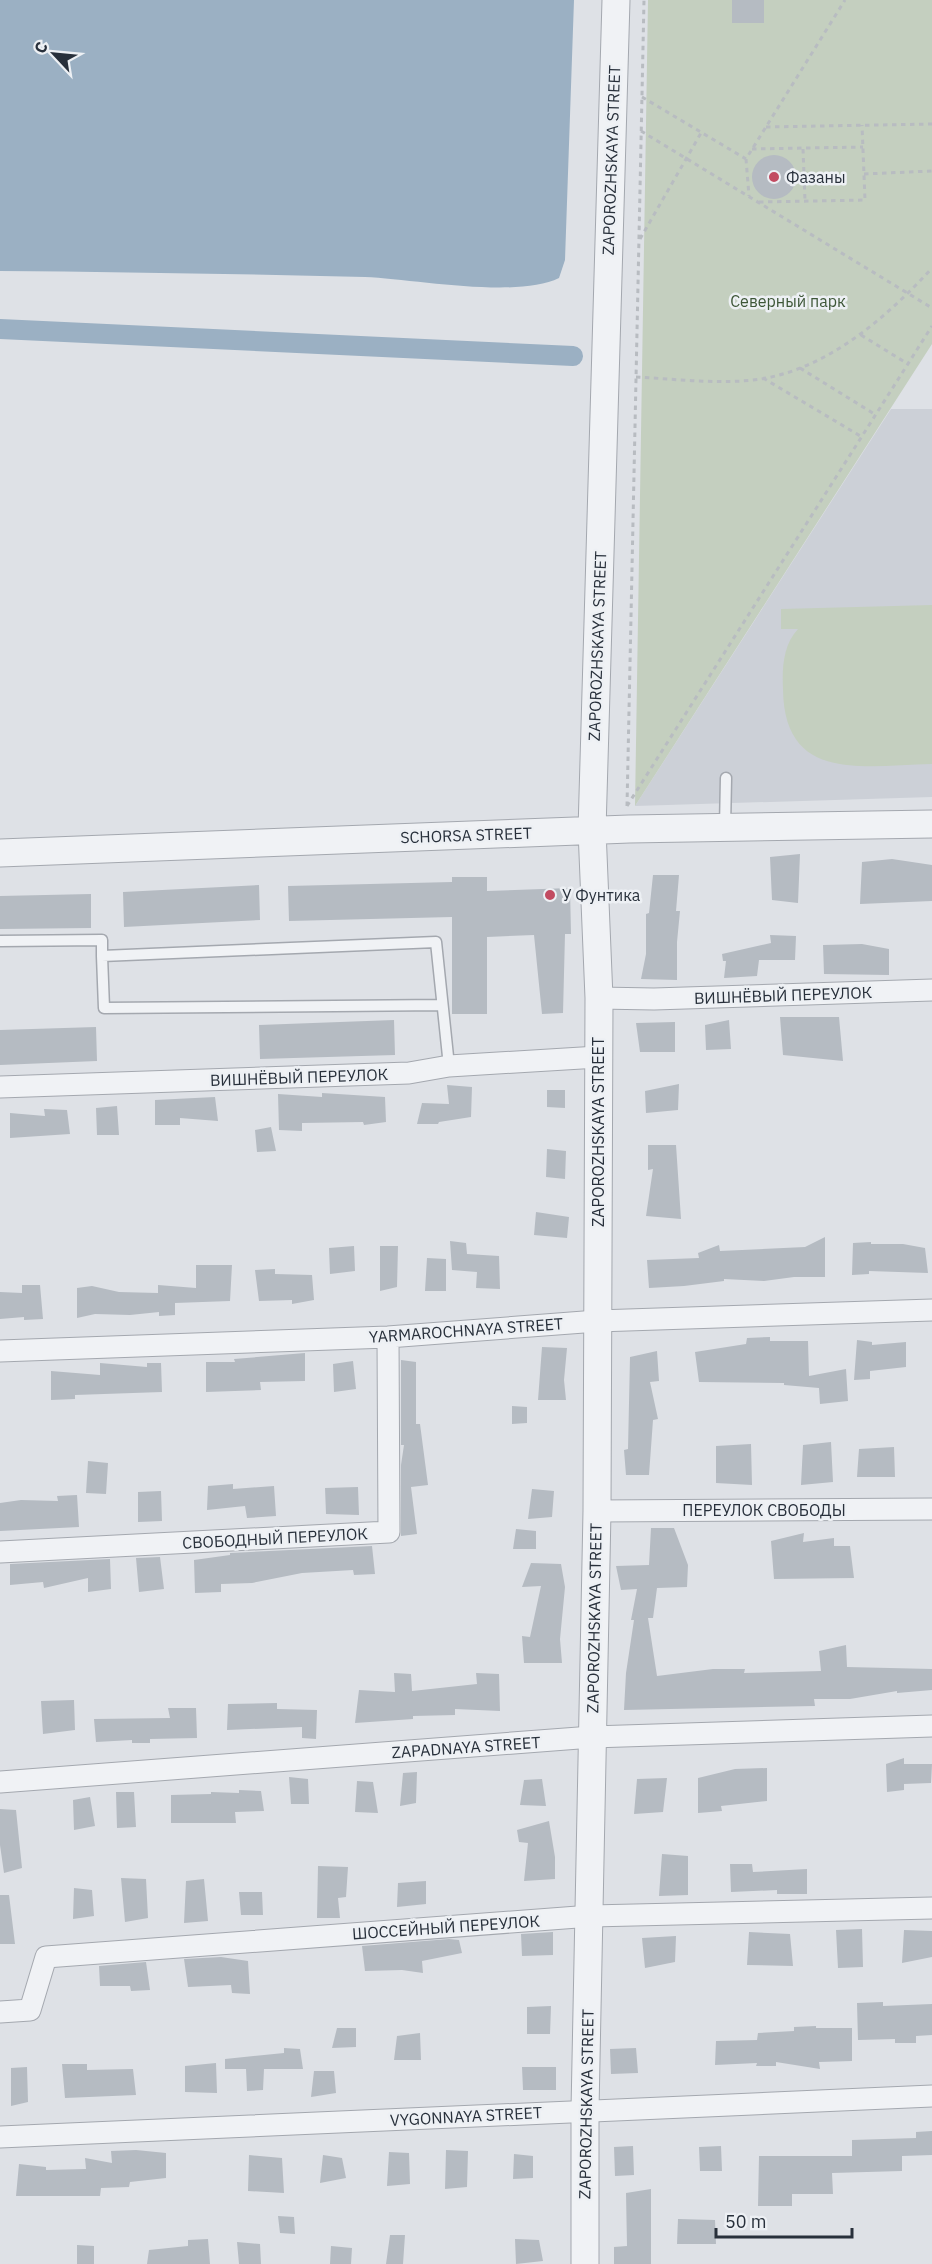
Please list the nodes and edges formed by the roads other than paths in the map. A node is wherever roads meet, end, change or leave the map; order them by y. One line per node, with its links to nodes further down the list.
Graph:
1 (616, 0): 5 (street, ZAPOROZHSKAYA STREET)
2 (726, 778): 4 (lane)
3 (932, 825): 4 (street, SCHORSA STREET)
4 (725, 827): 5 (street, SCHORSA STREET)
5 (602, 830): 6 (street, SCHORSA STREET); 10 (street, ZAPOROZHSKAYA STREET)
6 (0, 853)
7 (0, 941): 8 (lane)
8 (102, 956): 11 (lane); 11 (lane)
9 (932, 990): 10 (street, ВИШНЁВЫЙ ПЕРЕУЛОК)
10 (599, 998): 12 (street, ZAPOROZHSKAYA STREET)
11 (442, 1005): 13 (lane)
12 (598, 1057): 13 (street, ВИШНЁВЫЙ ПЕРЕУЛОК); 16 (street, ZAPOROZHSKAYA STREET)
13 (449, 1066): 14 (street, ВИШНЁВЫЙ ПЕРЕУЛОК)
14 (0, 1087)
15 (932, 1310): 16 (street, YARMAROCHNAYA STREET)
16 (597, 1322): 17 (street, YARMAROCHNAYA STREET); 20 (street, ZAPOROZHSKAYA STREET)
17 (388, 1336): 18 (street, YARMAROCHNAYA STREET); 21 (street, СВОБОДНЫЙ ПЕРЕУЛОК)
18 (0, 1351)
19 (932, 1509): 20 (street, ПЕРЕУЛОК СВОБОДЫ)
20 (597, 1511): 23 (street, ZAPOROZHSKAYA STREET)
21 (0, 1552)
22 (932, 1726): 23 (street, ZAPADNAYA STREET)
23 (592, 1737): 24 (street, ZAPADNAYA STREET); 26 (street, ZAPOROZHSKAYA STREET)
24 (0, 1782)
25 (932, 1908): 26 (street, ШОССЕЙНЫЙ ПЕРЕУЛОК)
26 (591, 1916): 27 (street, ШОССЕЙНЫЙ ПЕРЕУЛОК); 29 (street, ZAPOROZHSKAYA STREET)
27 (0, 2012)
28 (932, 2096): 29 (street, VYGONNAYA STREET)
29 (585, 2110): 30 (street, VYGONNAYA STREET); 31 (street, ZAPOROZHSKAYA STREET)
30 (0, 2137)
31 (585, 2264)

